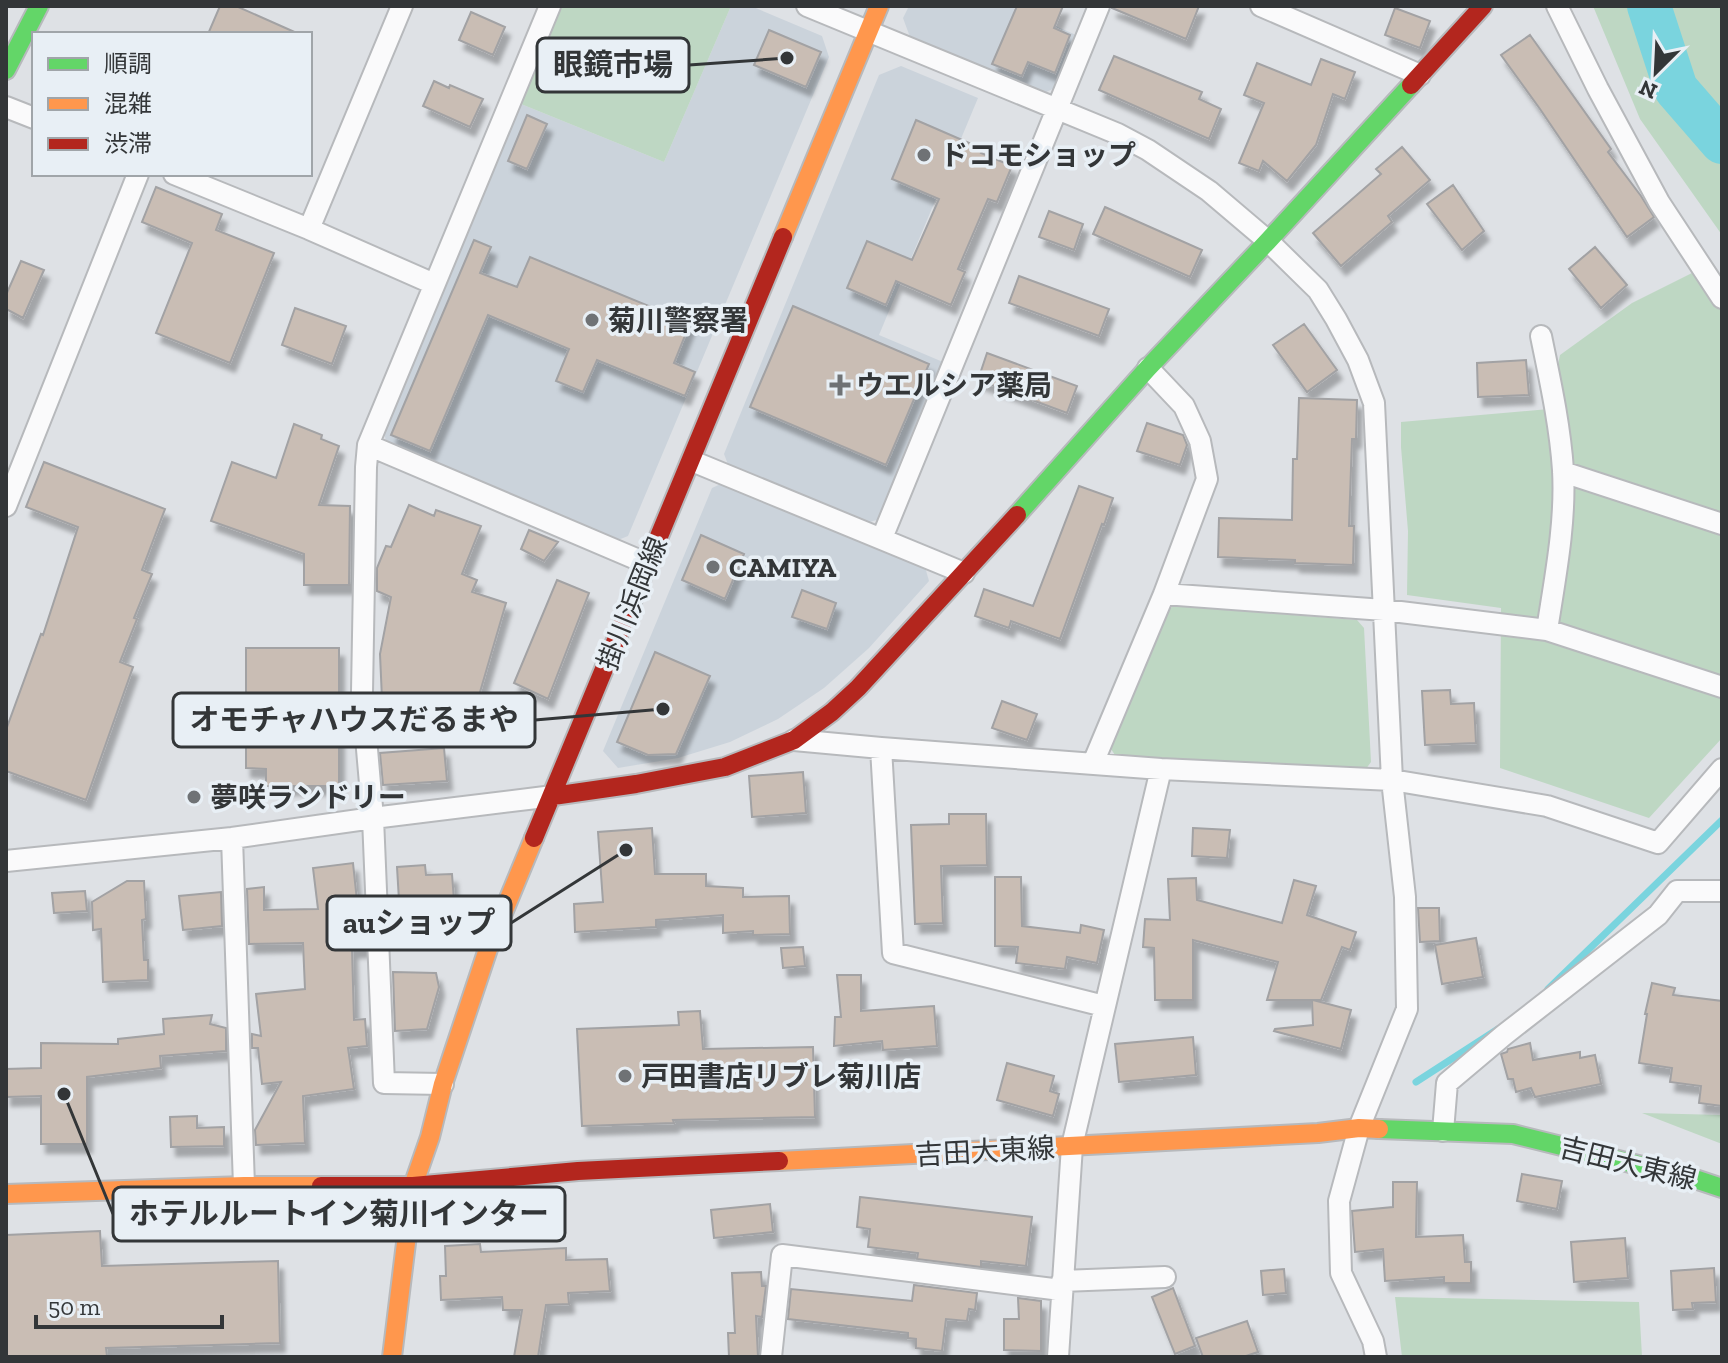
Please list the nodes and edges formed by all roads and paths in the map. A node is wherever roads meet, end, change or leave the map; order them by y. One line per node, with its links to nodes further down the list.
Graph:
1 (39, 6): 11 (main road)
2 (402, 6): 18 (street)
3 (550, 6): 20 (street)
4 (807, 6): 10 (street)
5 (879, 6): 10 (main road, 掛川浜岡線)
6 (1099, 6): 14 (street)
7 (1261, 6): 12 (street)
8 (1483, 6): 12 (main road)
9 (1557, 6): 21 (street)
10 (868, 32): 14 (street); 25 (main road, 掛川浜岡線)
11 (6, 70)
12 (1420, 75): 19 (main road)
13 (6, 107): 15 (street)
14 (1056, 108): 19 (street); 29 (street)
15 (32, 117)
16 (137, 176): 27 (street)
17 (179, 176): 18 (street)
18 (309, 229): 20 (street)
19 (1268, 241): 23 (main road); 33 (street)
20 (434, 284): 24 (street)
21 (1722, 298)
22 (1541, 336): 26 (street)
23 (1148, 368): 31 (main road); 32 (street)
24 (368, 445): 30 (street); 43 (street)
25 (692, 461): 29 (street); 30 (main road, 掛川浜岡線)
26 (1563, 472): 28 (street); 34 (street)
27 (6, 506)
28 (1722, 524)
29 (882, 538): 31 (street)
30 (648, 564): 42 (main road, 掛川浜岡線)
31 (964, 573): 36 (main road)
32 (1164, 594): 33 (street); 38 (street)
33 (1384, 610): 34 (street); 41 (street)
34 (1547, 630): 35 (street)
35 (1722, 687)
36 (794, 740): 37 (street); 42 (main road)
37 (881, 748): 38 (street); 47 (street)
38 (1093, 763): 39 (street)
39 (1161, 769): 41 (street); 47 (street)
40 (1722, 769): 41 (street)
41 (1392, 780): 49 (street)
42 (553, 796): 43 (street); 48 (main road, 掛川浜岡線)
43 (373, 818): 44 (street); 48 (street)
44 (232, 838): 45 (street); 52 (street)
45 (6, 861)
46 (1722, 891): 50 (street)
47 (1104, 1006): 51 (street)
48 (443, 1084): 53 (main road, 掛川浜岡線)
49 (1359, 1128): 50 (main road, 吉田大東線); 51 (main road, 吉田大東線); 61 (street)
50 (1443, 1131): 54 (main road, 吉田大東線)
51 (1072, 1146): 53 (main road, 吉田大東線); 57 (street)
52 (244, 1186): 53 (main road); 55 (main road)
53 (413, 1186): 58 (main road)
54 (1722, 1188)
55 (6, 1194)
56 (1165, 1277): 57 (street)
57 (1062, 1285): 59 (street); 60 (street)
58 (392, 1357)
59 (771, 1357)
60 (1058, 1357)
61 (1376, 1357)

